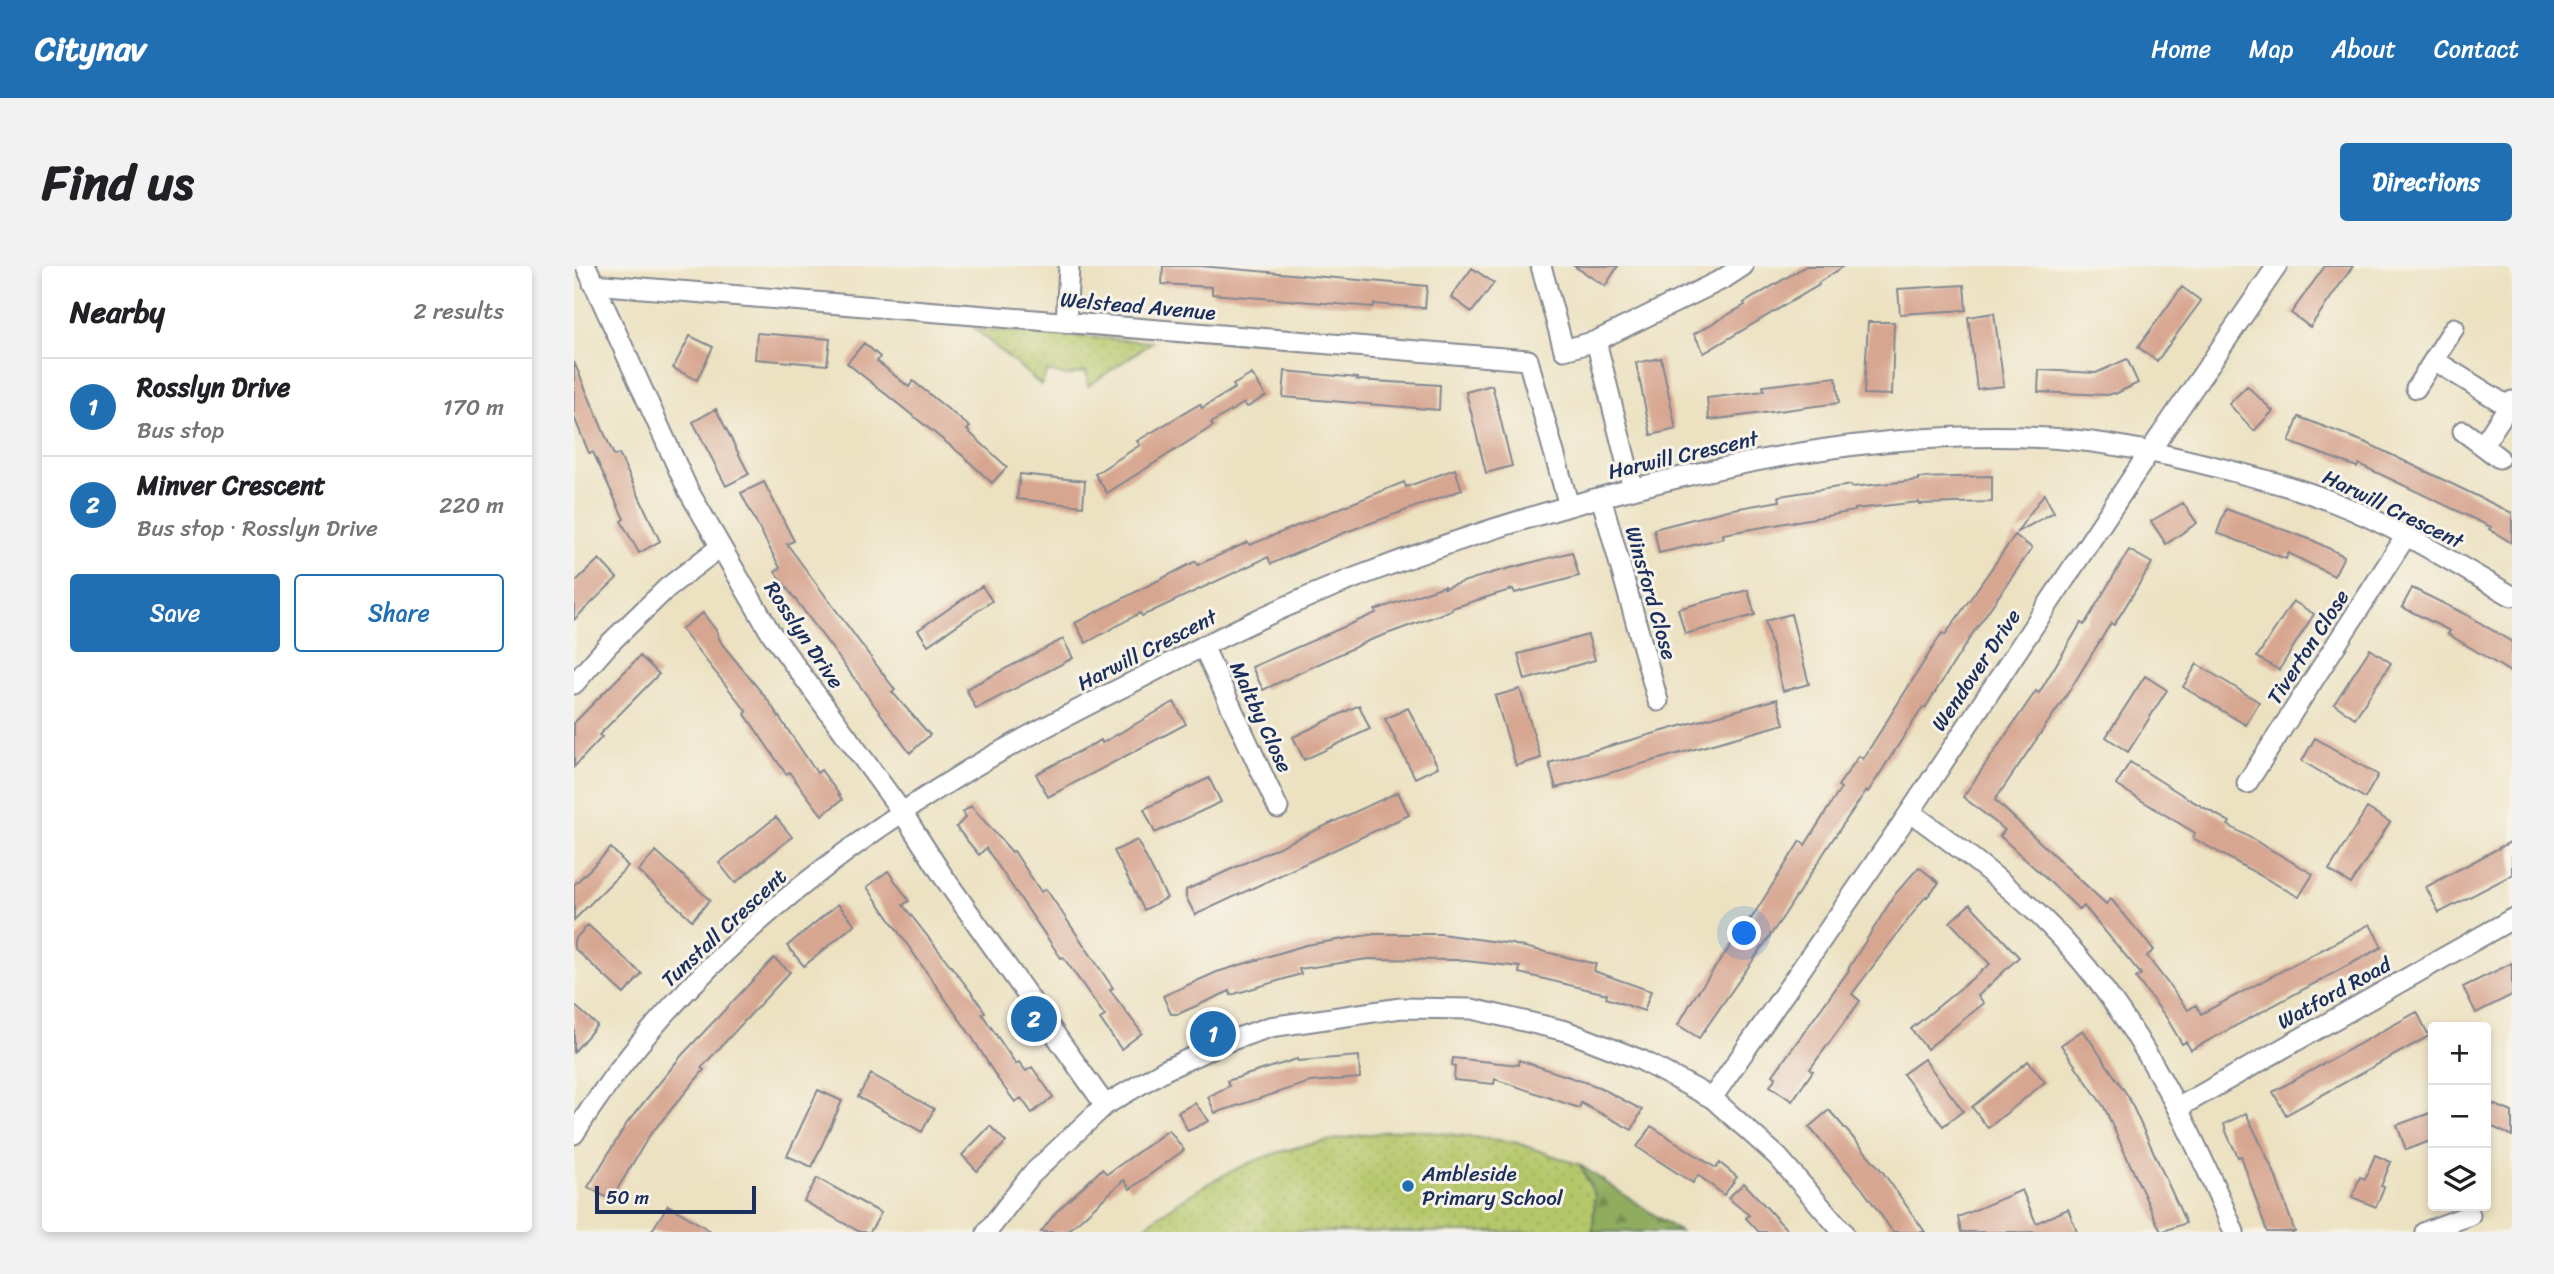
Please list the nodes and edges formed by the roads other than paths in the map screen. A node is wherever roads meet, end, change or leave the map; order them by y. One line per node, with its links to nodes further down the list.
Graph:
1 (1069, 266): 6 (street)
2 (1541, 266): 8 (street)
3 (1743, 266): 8 (street)
4 (2277, 266): 14 (street, Wendover Drive)
5 (590, 275): 6 (street, Welstead Avenue); 20 (street, Rosslyn Drive)
6 (1066, 323): 18 (street, Welstead Avenue)
7 (2454, 328): 9 (street)
8 (1597, 341): 16 (street)
9 (2434, 360): 10 (street); 11 (street)
10 (2416, 388)
11 (2510, 404): 13 (street)
12 (2463, 431): 13 (street)
13 (2483, 445): 15 (street)
14 (2150, 451): 16 (street, Harwill Crescent); 19 (street, Harwill Crescent); 28 (street, Wendover Drive)
15 (2499, 458)
16 (1633, 489): 17 (street, Harwill Crescent)
17 (1601, 497): 18 (street, Harwill Crescent); 24 (street, Winsford Close)
18 (1569, 506): 22 (street, Harwill Crescent)
19 (2406, 536): 21 (street, Harwill Crescent); 25 (street, Tiverton Close)
20 (720, 547): 23 (street); 27 (street, Rosslyn Drive)
21 (2512, 596)
22 (1203, 646): 26 (street, Maltby Close); 27 (street, Harwill Crescent)
23 (574, 684)
24 (1658, 701)
25 (2248, 783)
26 (1278, 808)
27 (902, 812): 31 (street, Rosslyn Drive); 33 (street, Tunstall Crescent)
28 (1909, 812): 30 (street, Wendover Drive); 32 (street)
29 (2512, 919): 32 (street, Watford Road)
30 (1712, 1098): 31 (street); 36 (street)
31 (1105, 1105): 35 (street)
32 (2179, 1107): 37 (street)
33 (574, 1134)
34 (2470, 1215): 38 (street)
35 (987, 1232)
36 (1843, 1232)
37 (2234, 1232)
38 (2425, 1232)

